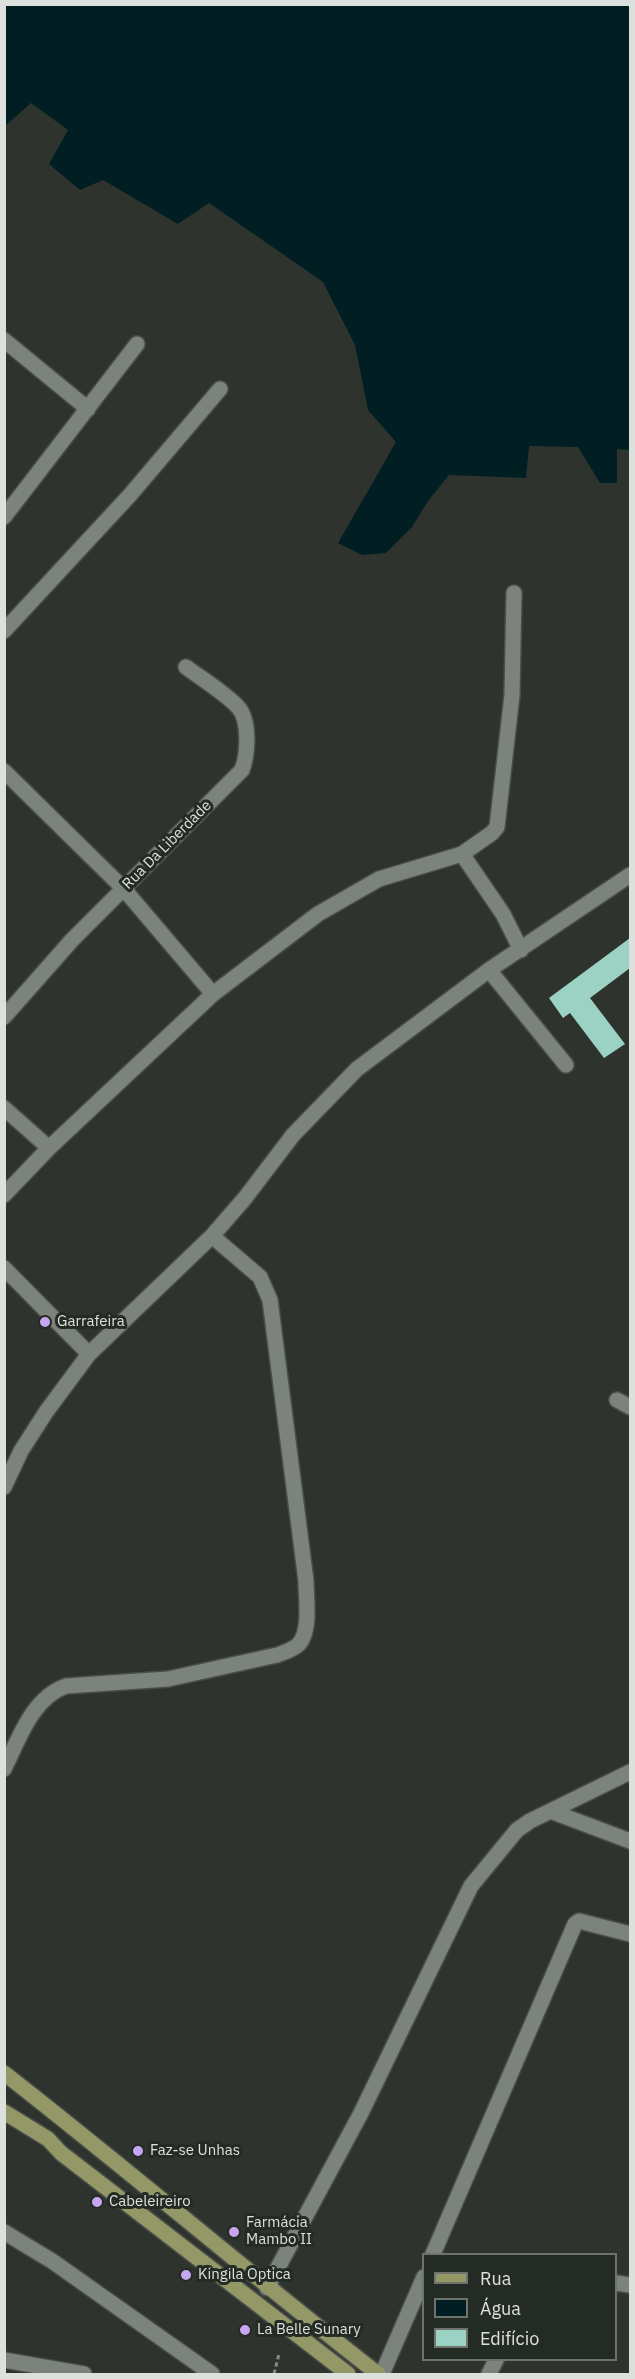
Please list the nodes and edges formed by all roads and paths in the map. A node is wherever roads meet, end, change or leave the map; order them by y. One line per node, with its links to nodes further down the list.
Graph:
1 (4, 340): 4 (street)
2 (137, 344): 4 (street)
3 (220, 389): 7 (street)
4 (87, 409): 5 (street)
5 (4, 517)
6 (513, 593): 10 (street)
7 (4, 631)
8 (186, 667): 12 (street, Rua Da Liberdade)
9 (4, 771): 12 (street)
10 (462, 854): 13 (street); 15 (street)
11 (630, 875): 13 (street)
12 (123, 888): 15 (street); 16 (street, Rua Da Liberdade)
13 (521, 950): 14 (street)
14 (489, 970): 17 (street); 21 (street)
15 (213, 994): 19 (street)
16 (4, 1017)
17 (566, 1065)
18 (4, 1108): 19 (street)
19 (49, 1148): 20 (street)
20 (4, 1195)
21 (212, 1236): 23 (street); 25 (street)
22 (4, 1268): 23 (street)
23 (89, 1354): 24 (street)
24 (4, 1487)
25 (4, 1768)
26 (630, 1772): 27 (street)
27 (553, 1812): 28 (street); 35 (street)
28 (630, 1841)
29 (630, 1934): 33 (street)
30 (4, 2073): 35 (main road)
31 (4, 2112): 41 (main road)
32 (4, 2232): 39 (street)
33 (433, 2253)
34 (422, 2279): 42 (street)
35 (267, 2288): 42 (main road)
36 (279, 2354): 40 (path)
37 (4, 2360): 38 (street)
38 (84, 2374)
39 (212, 2374)
40 (274, 2374)
41 (348, 2374)
42 (380, 2374)

